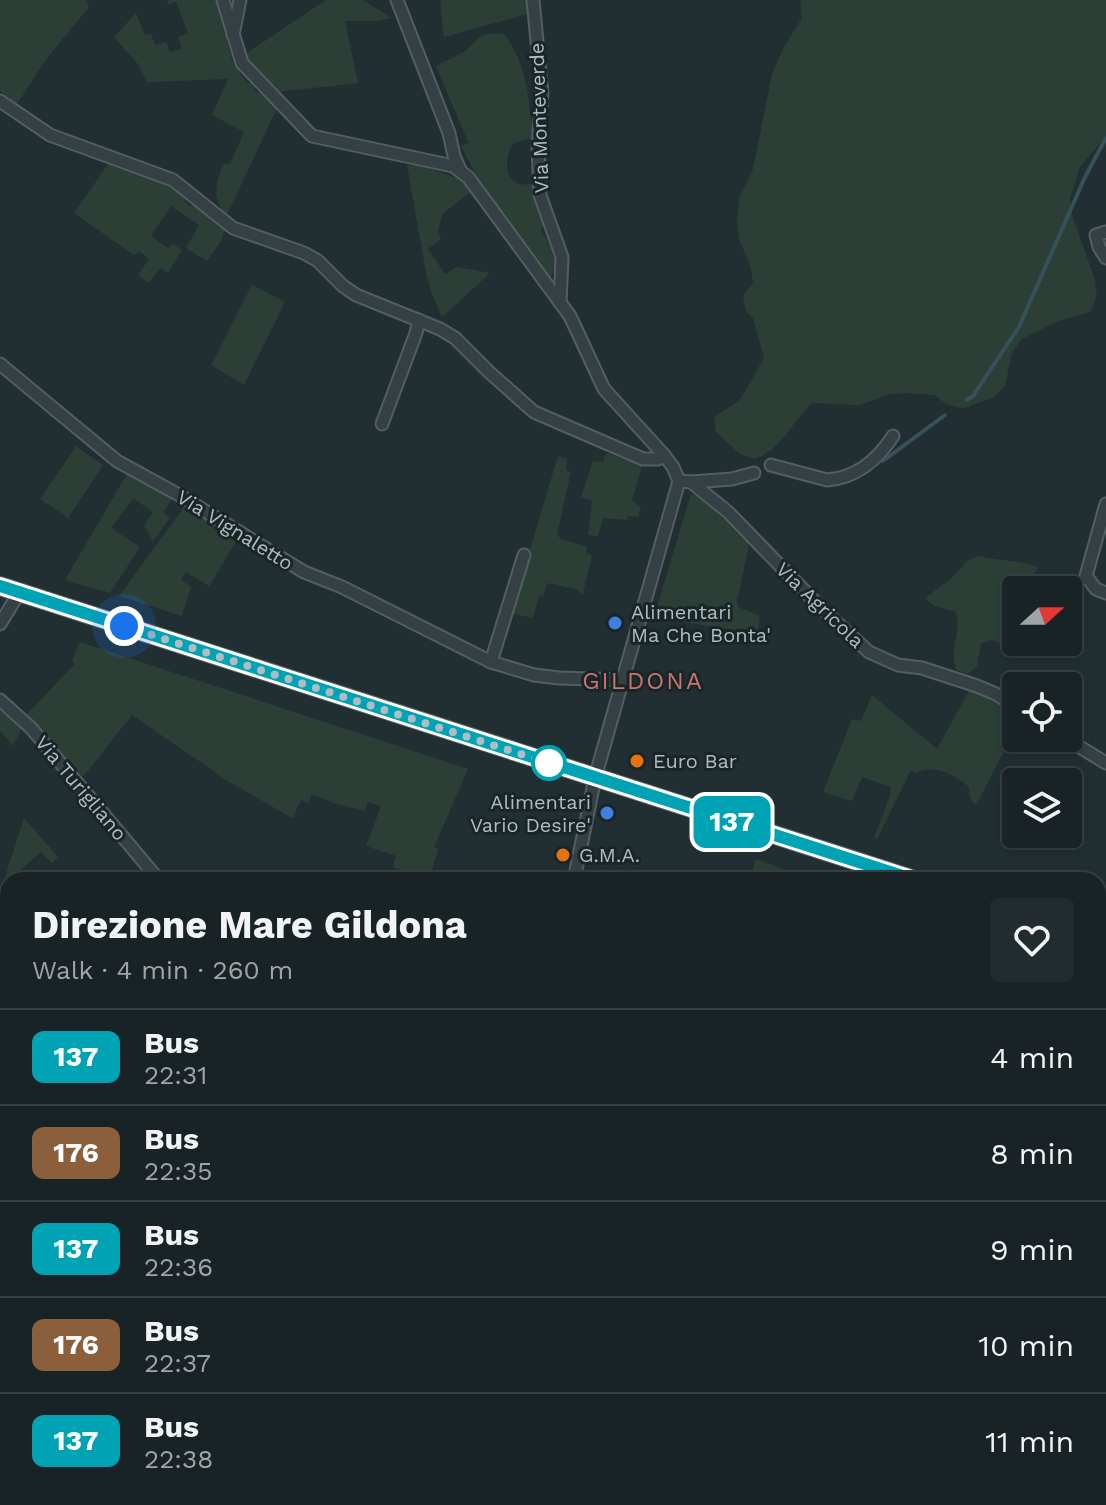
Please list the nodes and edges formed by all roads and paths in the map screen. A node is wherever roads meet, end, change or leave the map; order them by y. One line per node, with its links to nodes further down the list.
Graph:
1 (223, 0): 5 (street)
2 (240, 0): 5 (street)
3 (397, 0): 7 (street)
4 (533, 0): 10 (street, Via Monteverde)
5 (233, 37): 7 (street)
6 (0, 101): 11 (street)
7 (461, 172): 10 (street)
8 (1106, 232): 9 (street)
9 (1106, 258)
10 (560, 303): 15 (street)
11 (419, 320): 13 (street); 15 (street)
12 (0, 364): 25 (street, Via Vignaletto)
13 (382, 424)
14 (893, 436): 16 (street)
15 (664, 455): 18 (street)
16 (771, 465)
17 (754, 473): 18 (street)
18 (685, 482): 26 (street); 27 (street, Via Agricola)
19 (1106, 504): 23 (street)
20 (524, 555): 25 (street)
21 (0, 586): 22 (main road)
22 (19, 593): 24 (street); 31 (main road)
23 (1106, 593)
24 (0, 624)
25 (491, 662): 26 (street, Via Vignaletto)
26 (625, 680): 31 (street)
27 (1002, 698)
28 (0, 700): 32 (street, Via Turigliano)
29 (1082, 748): 30 (street)
30 (1106, 763)
31 (595, 778): 33 (street); 34 (main road)
32 (152, 872)
33 (576, 872)
34 (890, 872)

